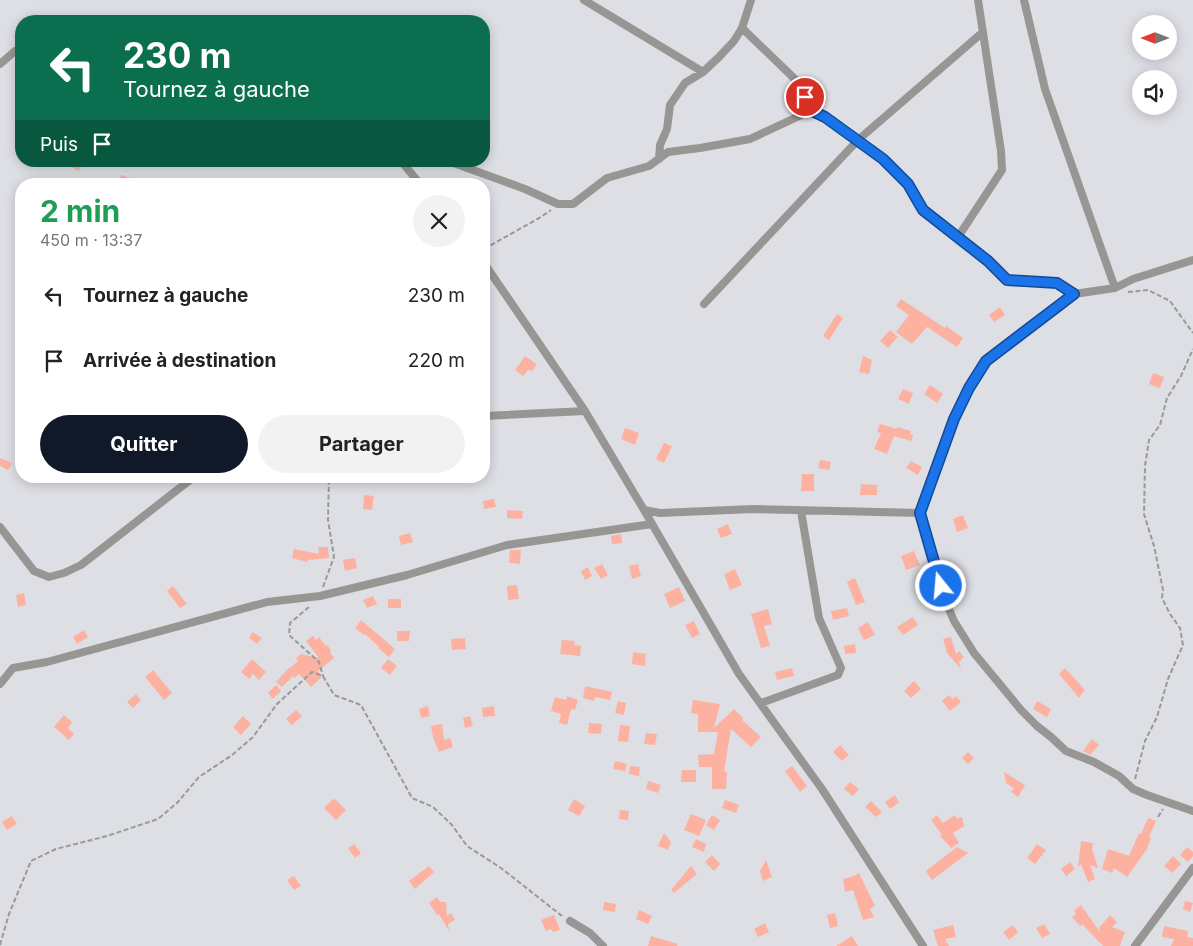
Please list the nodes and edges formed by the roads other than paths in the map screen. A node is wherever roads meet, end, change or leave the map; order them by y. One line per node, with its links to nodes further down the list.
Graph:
1 (584, 0): 9 (street)
2 (751, 0): 5 (street)
3 (978, 0): 6 (street)
4 (1024, 0): 19 (street)
5 (742, 28): 9 (street); 10 (street)
6 (983, 32): 11 (street); 16 (street)
7 (15, 51): 8 (street)
8 (0, 64)
9 (703, 72): 12 (street)
10 (810, 110): 11 (street); 12 (street)
11 (858, 140): 16 (street); 21 (street)
12 (659, 159): 14 (street)
13 (406, 167): 15 (street)
14 (464, 167)
15 (415, 178)
16 (958, 237): 20 (street)
17 (1193, 260): 19 (street)
18 (490, 272): 22 (street)
19 (1115, 288): 20 (street)
20 (1074, 294): 27 (street)
21 (704, 304)
22 (585, 411): 23 (street); 25 (street)
23 (490, 416)
24 (186, 483): 29 (street)
25 (644, 510): 26 (street); 28 (street)
26 (801, 511): 27 (street); 31 (street)
27 (920, 513): 32 (street)
28 (652, 524): 30 (street); 31 (street)
29 (0, 527)
30 (0, 684)
31 (762, 703): 36 (street)
32 (1193, 811)
33 (1193, 868): 37 (street)
34 (570, 921): 35 (street)
35 (603, 946)
36 (923, 946)
37 (1135, 946)

